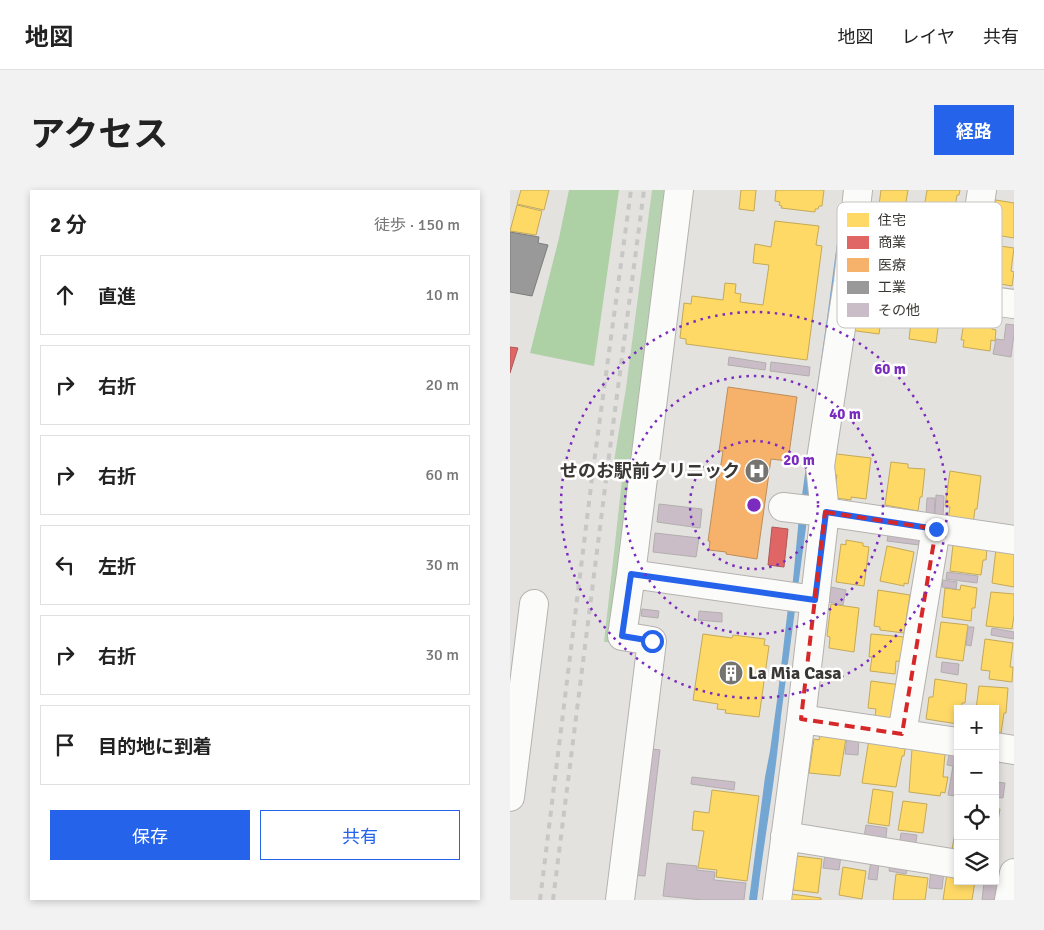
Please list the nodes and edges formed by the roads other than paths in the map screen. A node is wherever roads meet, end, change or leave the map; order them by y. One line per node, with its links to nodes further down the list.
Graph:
1 (679, 190): 6 (street)
2 (839, 328): 3 (street)
3 (804, 509): 4 (street); 7 (street)
4 (936, 529): 5 (street); 10 (street)
5 (1014, 540)
6 (631, 574): 7 (street); 19 (street)
7 (801, 598): 9 (street)
8 (534, 604): 14 (street)
9 (801, 718): 10 (street); 15 (street)
10 (902, 734): 11 (street)
11 (954, 741)
12 (999, 748): 13 (street)
13 (1014, 750)
14 (510, 797)
15 (785, 836): 16 (street); 20 (street)
16 (954, 863)
17 (999, 871): 18 (street)
18 (1014, 873): 21 (street)
19 (620, 900)
20 (777, 900)
21 (1009, 900)

